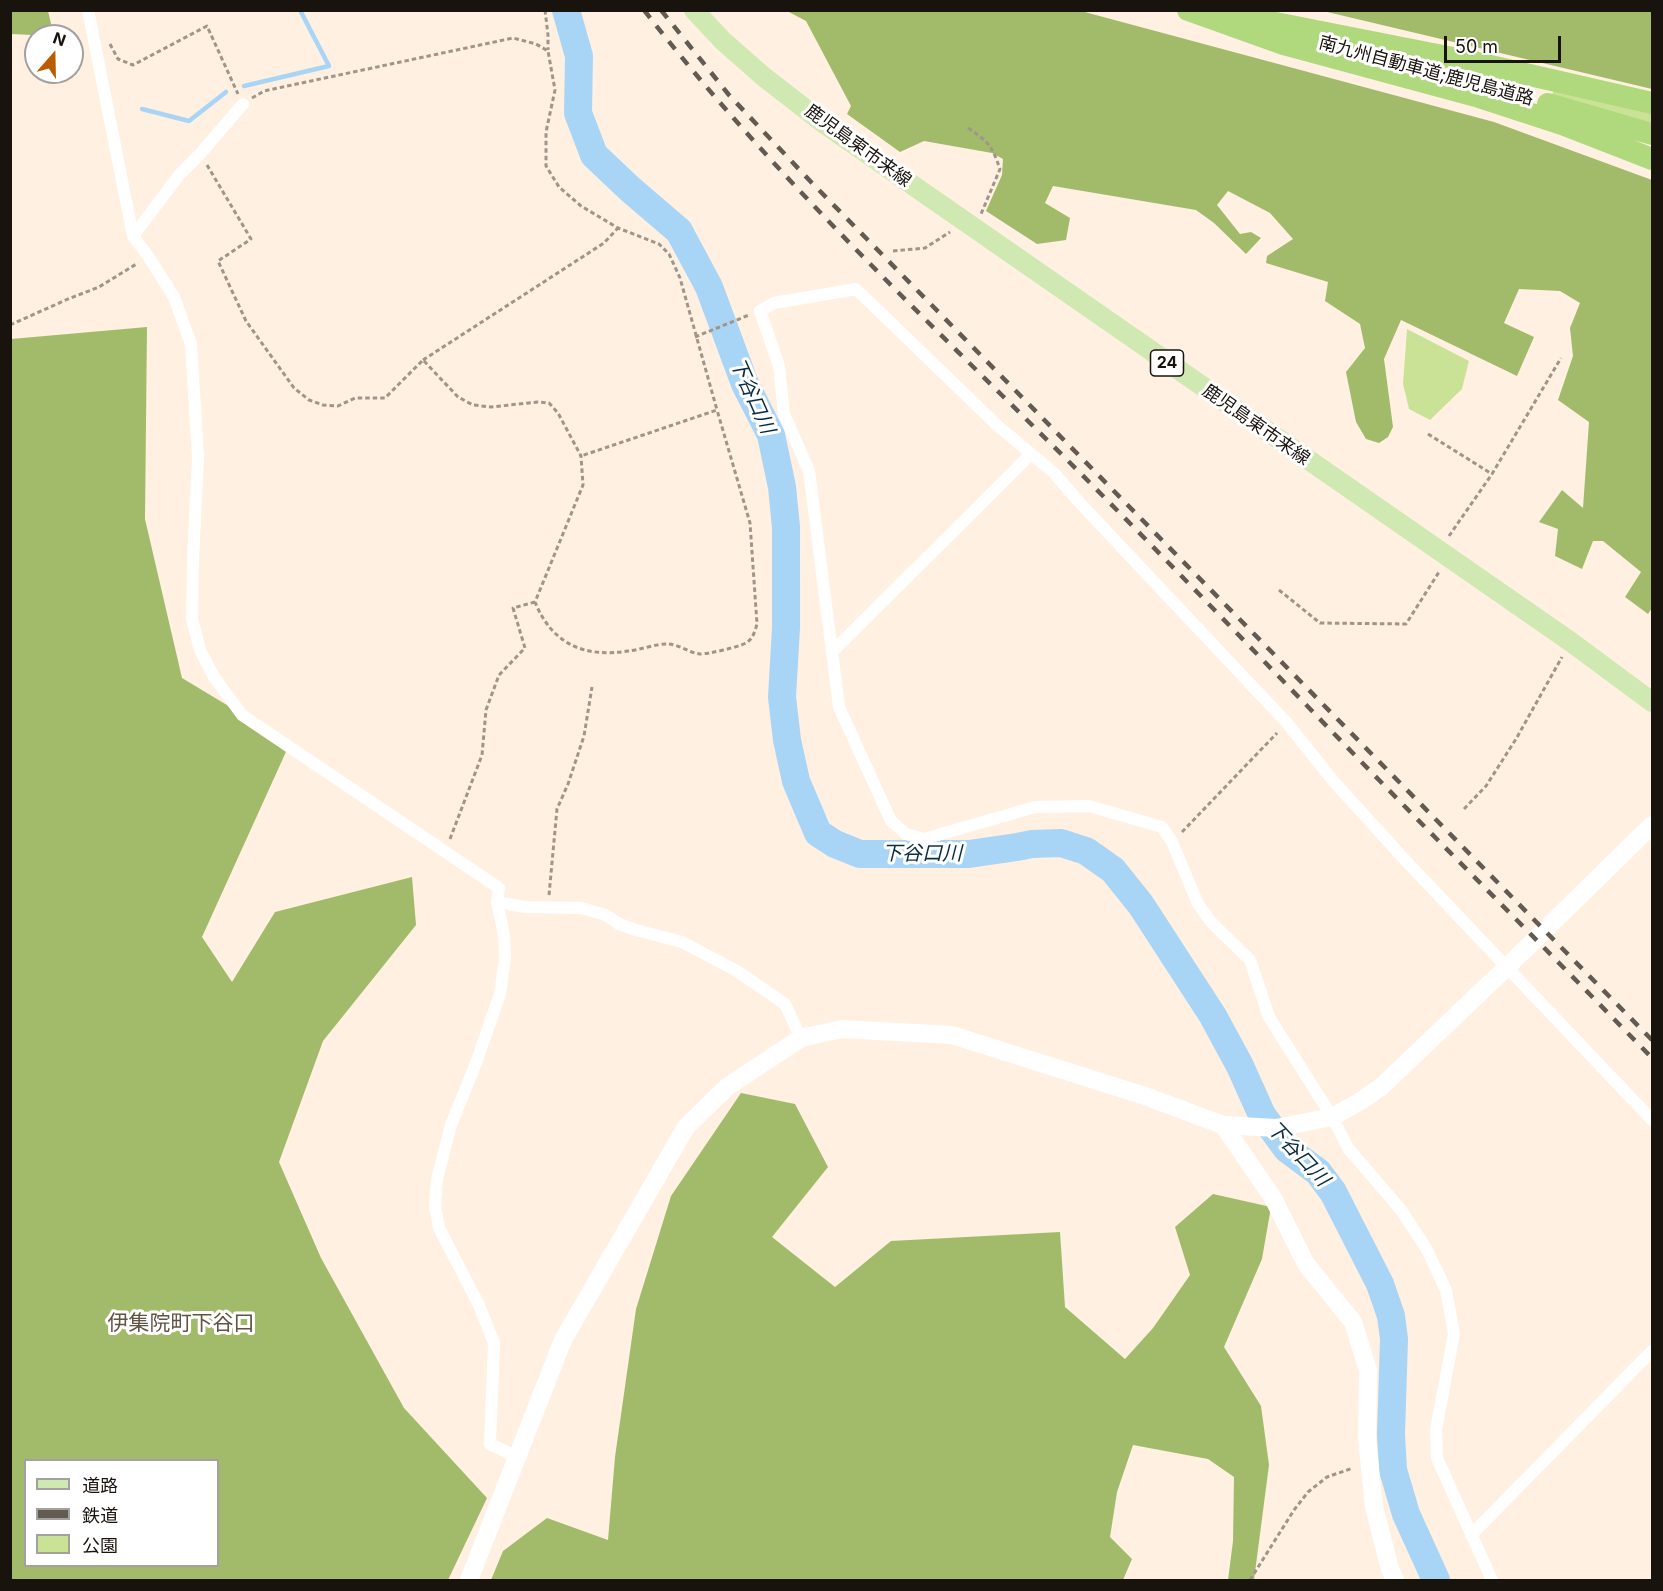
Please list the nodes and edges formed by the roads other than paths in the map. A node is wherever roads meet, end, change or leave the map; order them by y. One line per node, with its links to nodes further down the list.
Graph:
1 (694, 10): 13 (main road, 鹿児島東市来線 / 24)
2 (1188, 10): 9 (highway)
3 (1199, 10): 8 (highway, 南九州自動車道;鹿児島道路)
4 (1213, 10): 6 (highway)
5 (88, 16): 10 (street)
6 (1653, 103)
7 (243, 104): 10 (street)
8 (1653, 134)
9 (1653, 159)
10 (133, 236): 15 (street)
11 (1031, 454): 12 (street); 12 (street); 16 (street)
12 (832, 652): 18 (street)
13 (1653, 702)
14 (1653, 825): 16 (street)
15 (497, 902): 17 (street); 22 (street)
16 (1508, 966): 18 (street); 19 (street)
17 (801, 1038): 20 (street); 22 (street)
18 (1332, 1117): 20 (street); 23 (street)
19 (1653, 1120)
20 (1223, 1125): 25 (street)
21 (1653, 1351): 23 (street)
22 (517, 1457): 24 (street)
23 (1471, 1535): 26 (street)
24 (469, 1581)
25 (1395, 1581)
26 (1492, 1581)

